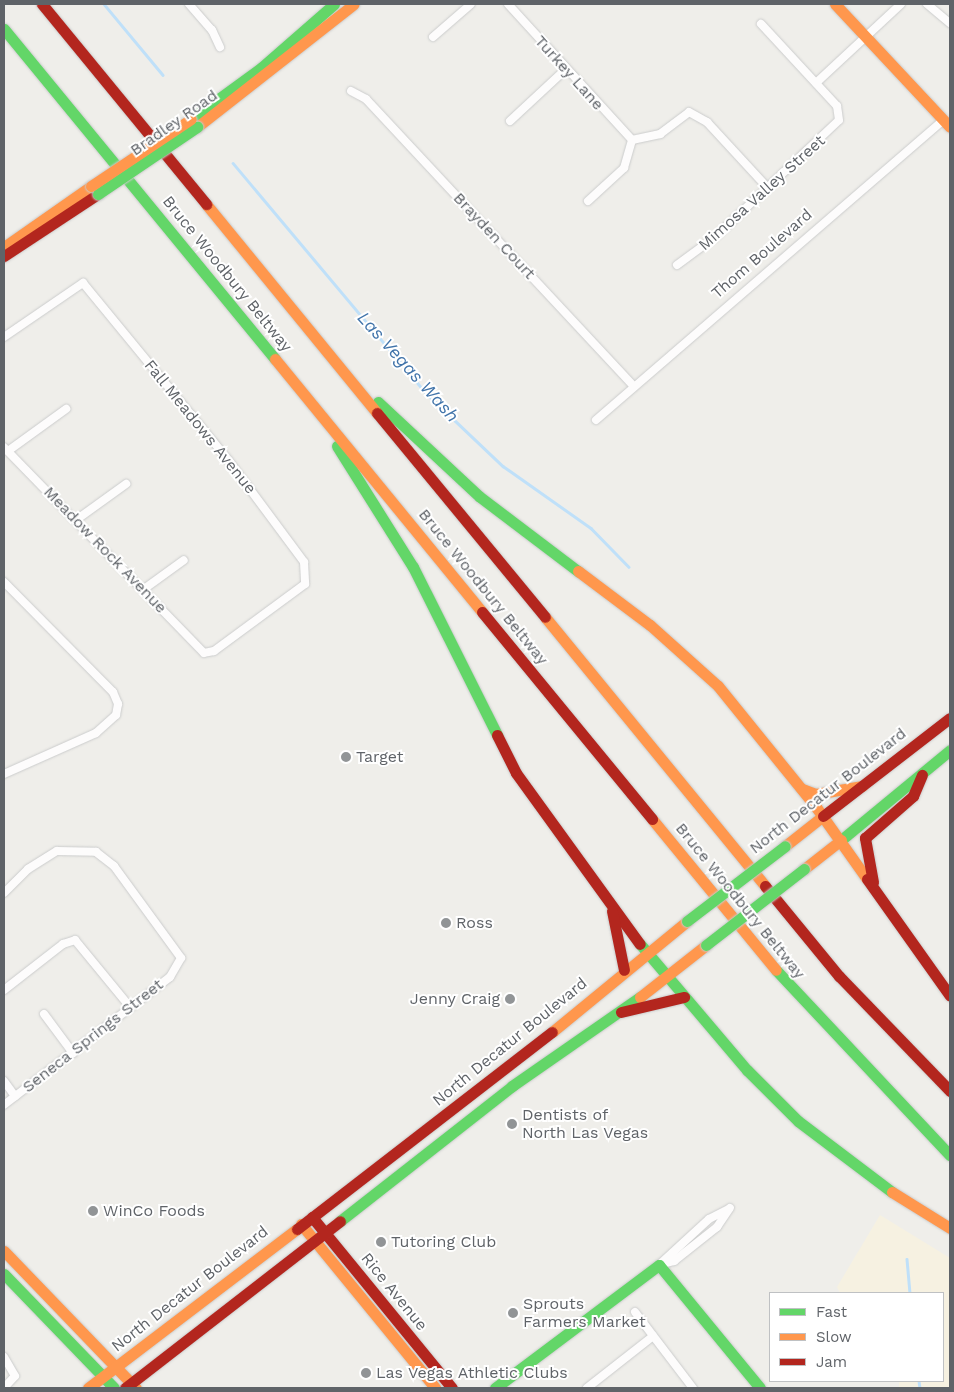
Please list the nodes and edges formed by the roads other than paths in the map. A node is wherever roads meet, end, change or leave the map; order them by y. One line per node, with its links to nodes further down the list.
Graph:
1 (43, 4): 30 (main road, Bruce Woodbury Beltway)
2 (189, 4): 15 (street)
3 (334, 4): 21 (main road, Bradley Road)
4 (354, 4): 21 (main road, Bradley Road)
5 (472, 4): 13 (street)
6 (508, 4): 16 (street, Turkey Lane)
7 (835, 4): 14 (main road)
8 (901, 4): 14 (street)
9 (926, 4): 10 (street)
10 (950, 23)
11 (761, 24): 17 (street)
12 (4, 29): 32 (main road, Bruce Woodbury Beltway)
13 (433, 37)
14 (866, 37): 17 (street); 19 (main road)
15 (220, 47)
16 (566, 69): 20 (street); 22 (street, Turkey Lane)
17 (816, 83): 23 (street, Mimosa Valley Street)
18 (351, 91): 31 (street, Brayden Court)
19 (948, 120): 31 (street, Thom Boulevard)
20 (510, 121)
21 (194, 123): 24 (main road, Bradley Road, bridge)
22 (632, 140): 23 (street); 25 (street)
23 (766, 186): 28 (street, Mimosa Valley Street)
24 (94, 190): 26 (main road, Bradley Road); 27 (main road, Bradley Road)
25 (588, 201)
26 (4, 247)
27 (4, 256)
28 (677, 265)
29 (4, 336): 41 (street, Fall Meadows Avenue)
30 (323, 347): 47 (main road); 64 (main road, Bruce Woodbury Beltway)
31 (634, 386): 34 (street, Thom Boulevard)
32 (304, 393): 52 (main road); 67 (main road, Bruce Woodbury Beltway)
33 (66, 409): 35 (street)
34 (596, 420)
35 (6, 449): 37 (street, Meadow Rock Avenue)
36 (126, 484): 37 (street)
37 (76, 520): 40 (street, Meadow Rock Avenue)
38 (184, 560): 40 (street)
39 (4, 582): 44 (street)
40 (144, 589): 41 (street, Meadow Rock Avenue)
41 (204, 653)
42 (950, 718): 46 (main road, North Decatur Boulevard)
43 (950, 750): 45 (main road)
44 (4, 774)
45 (922, 775): 49 (main road); 50 (main road)
46 (862, 786): 47 (main road); 48 (main road, North Decatur Boulevard)
47 (802, 789): 48 (main road)
48 (823, 816): 49 (main road); 53 (main road, North Decatur Boulevard, bridge)
49 (841, 840): 50 (main road); 55 (main road, bridge)
50 (875, 890): 57 (main road)
51 (4, 893): 59 (street, Seneca Springs Street)
52 (610, 906): 53 (main road); 54 (main road)
53 (646, 952): 54 (main road, North Decatur Boulevard); 55 (main road)
54 (624, 970): 68 (main road, North Decatur Boulevard)
55 (666, 976): 58 (main road); 60 (main road)
56 (4, 990): 59 (street)
57 (950, 996)
58 (684, 998): 60 (main road); 70 (main road)
59 (130, 1006): 62 (street, Seneca Springs Street)
60 (621, 1012): 71 (main road)
61 (44, 1014): 62 (street)
62 (73, 1053): 65 (street, Seneca Springs Street)
63 (4, 1081): 65 (street)
64 (950, 1091)
65 (15, 1096): 66 (street, Seneca Springs Street)
66 (4, 1105)
67 (950, 1155)
68 (312, 1217): 69 (main road, North Decatur Boulevard); 71 (main road, Rice Avenue)
69 (301, 1224): 72 (main road, Rice Avenue); 82 (main road, North Decatur Boulevard)
70 (950, 1228)
71 (326, 1234): 72 (main road); 76 (main road, Rice Avenue)
72 (315, 1243): 78 (main road, Rice Avenue); 85 (main road)
73 (4, 1252): 82 (main road)
74 (658, 1265): 74 (street); 83 (main road); 96 (main road)
75 (4, 1274): 84 (main road)
76 (386, 1308): 78 (main road); 80 (main road, Rice Avenue)
77 (635, 1312): 79 (street)
78 (377, 1316): 89 (main road, Rice Avenue)
79 (653, 1336): 94 (street); 95 (street)
80 (425, 1356): 90 (main road); 91 (main road, Rice Avenue)
81 (4, 1357): 86 (street)
82 (117, 1365): 84 (main road, North Decatur Boulevard); 85 (main road)
83 (531, 1365): 92 (main road); 93 (main road)
84 (104, 1376): 87 (main road, North Decatur Boulevard); 88 (main road)
85 (131, 1386)
86 (4, 1388)
87 (88, 1388)
88 (114, 1388)
89 (435, 1388)
90 (443, 1388)
91 (452, 1388)
92 (495, 1388)
93 (508, 1388)
94 (587, 1388)
95 (694, 1388)
96 (760, 1388)

